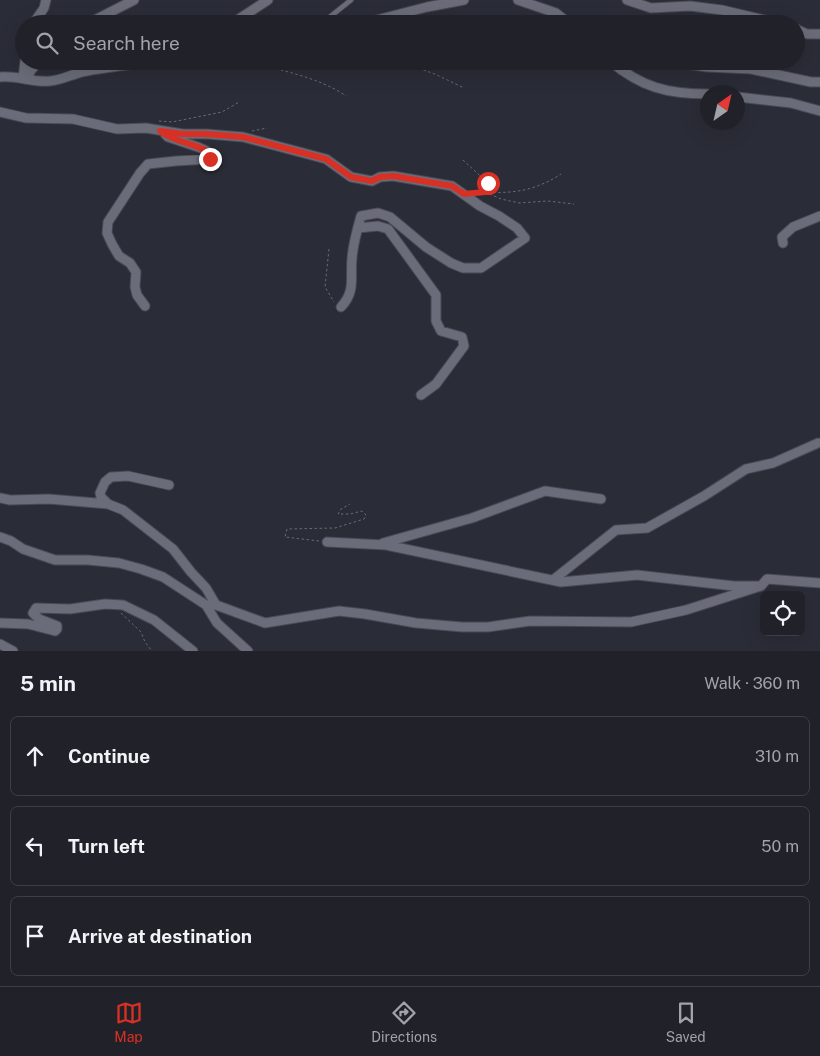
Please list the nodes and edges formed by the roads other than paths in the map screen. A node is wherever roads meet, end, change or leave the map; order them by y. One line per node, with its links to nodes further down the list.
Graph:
1 (46, 0): 8 (street)
2 (134, 0): 9 (street)
3 (268, 0): 10 (street)
4 (352, 0): 11 (lane)
5 (464, 0): 12 (street)
6 (518, 0): 13 (street)
7 (627, 0): 14 (street)
8 (39, 15)
9 (105, 15)
10 (245, 15)
11 (333, 15)
12 (396, 15)
13 (559, 15)
14 (743, 15)
15 (805, 33): 16 (street)
16 (820, 34)
17 (25, 70): 23 (street)
18 (31, 70): 23 (street)
19 (93, 70): 23 (street)
20 (624, 70): 25 (street)
21 (756, 70): 24 (street)
22 (0, 77): 23 (street)
23 (25, 79)
24 (820, 82)
25 (700, 94)
26 (745, 98): 27 (street)
27 (820, 111)
28 (0, 112): 29 (street)
29 (160, 131): 31 (street); 33 (street)
30 (820, 216): 32 (street)
31 (358, 228): 34 (street); 35 (street)
32 (783, 243)
33 (145, 306)
34 (341, 307)
35 (421, 395)
36 (818, 443): 44 (street)
37 (169, 485): 40 (street)
38 (0, 498): 40 (street)
39 (601, 499): 43 (street)
40 (108, 504): 47 (street)
41 (0, 537): 48 (street)
42 (327, 542): 43 (street)
43 (378, 545): 44 (street)
44 (553, 580): 46 (street)
45 (820, 583): 46 (street)
46 (761, 586): 47 (street)
47 (216, 604): 48 (street)
48 (206, 605): 53 (street)
49 (0, 622): 52 (street)
50 (0, 644): 51 (street)
51 (13, 651)
52 (193, 651)
53 (248, 651)

